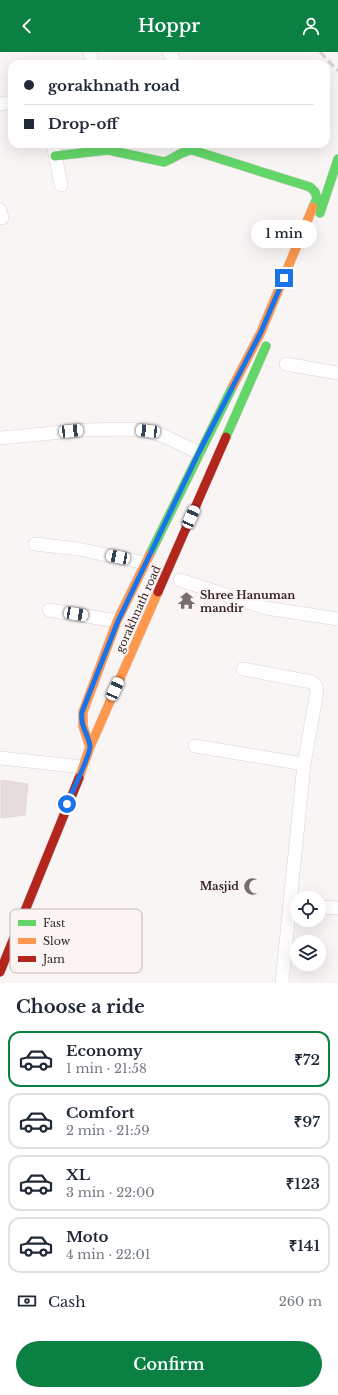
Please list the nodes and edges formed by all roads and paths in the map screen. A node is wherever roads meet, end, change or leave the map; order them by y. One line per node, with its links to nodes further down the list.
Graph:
1 (184, 148): 3 (street)
2 (187, 148): 11 (street)
3 (54, 150): 5 (street)
4 (338, 159): 6 (street)
5 (60, 185)
6 (317, 223)
7 (270, 339): 20 (street, gorakhnath road)
8 (286, 364): 9 (street)
9 (338, 373)
10 (0, 438): 11 (street)
11 (199, 452): 13 (street)
12 (35, 544): 13 (street)
13 (145, 563): 17 (street)
14 (180, 580): 16 (street)
15 (49, 610): 17 (street)
16 (338, 619)
17 (118, 621): 20 (street)
18 (243, 669): 22 (street)
19 (195, 746): 22 (street)
20 (90, 747): 23 (street, gorakhnath road)
21 (0, 758): 23 (street)
22 (304, 764): 24 (street)
23 (83, 767): 27 (street, gorakhnath road)
24 (294, 891)
25 (326, 907): 26 (street)
26 (338, 908)
27 (24, 909)
28 (290, 926): 31 (street)
29 (10, 946): 30 (street, gorakhnath road)
30 (0, 972)
31 (282, 983)

